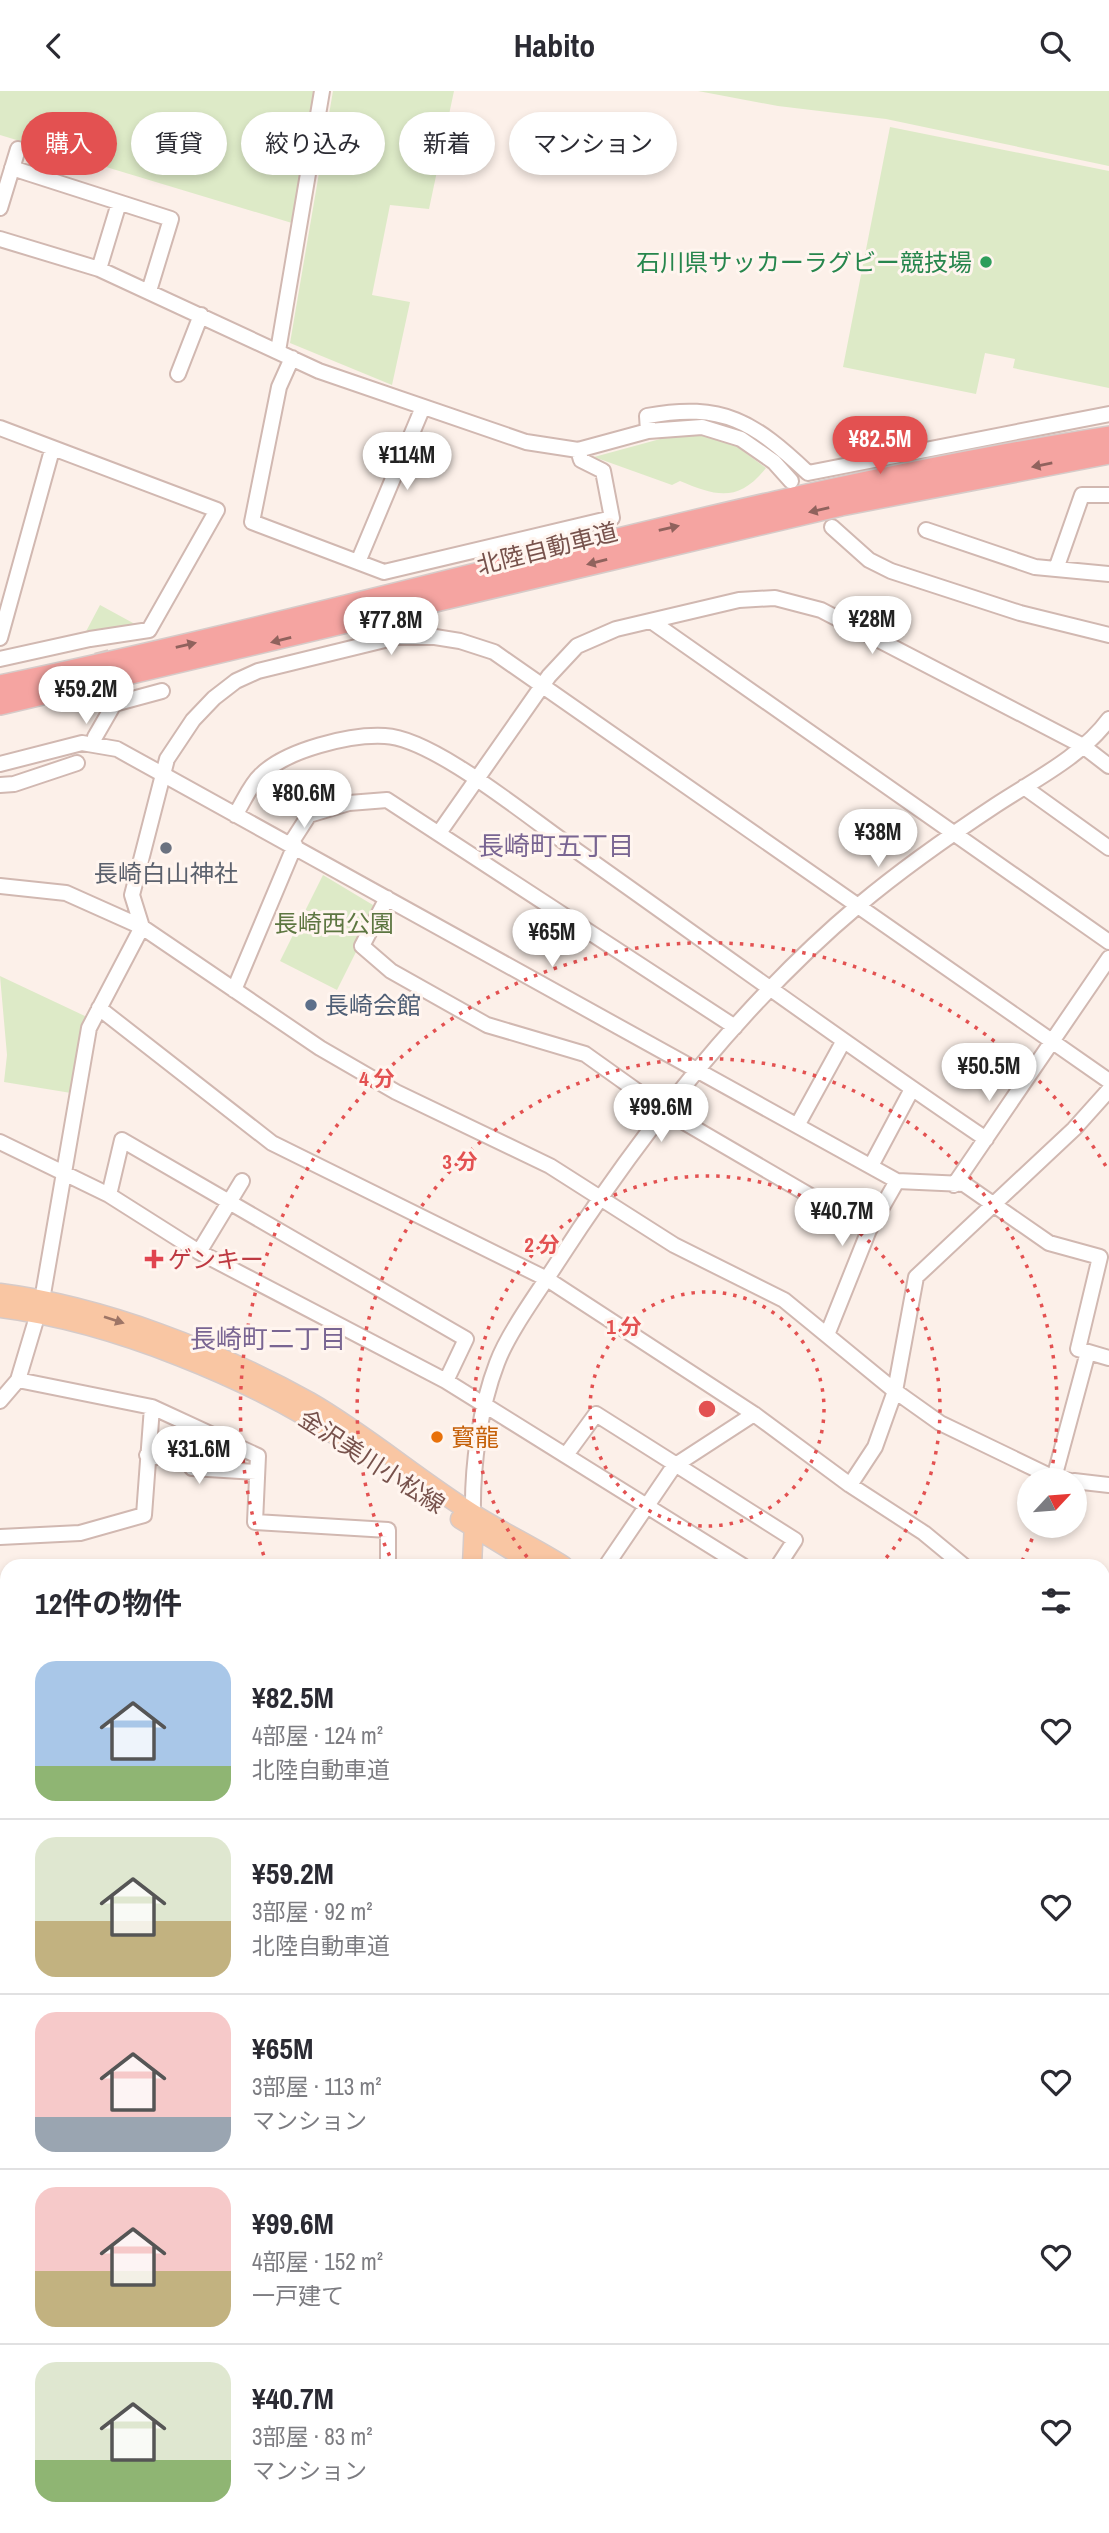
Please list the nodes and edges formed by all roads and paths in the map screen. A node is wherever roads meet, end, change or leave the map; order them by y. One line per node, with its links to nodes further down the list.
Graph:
1 (322, 91): 10 (street)
2 (18, 149): 3 (street)
3 (12, 168): 4 (street); 5 (street)
4 (119, 204): 7 (street); 8 (street)
5 (0, 208)
6 (0, 239): 7 (street)
7 (99, 269): 8 (street)
8 (149, 291): 9 (street)
9 (201, 315): 10 (street); 12 (street)
10 (278, 351): 11 (street)
11 (292, 358): 13 (street); 25 (street)
12 (178, 374)
13 (423, 407): 19 (street); 25 (street)
14 (1109, 414): 16 (street)
15 (0, 428): 18 (street)
16 (648, 431): 19 (street); 21 (street)
17 (1109, 436): 31 (highway, 北陸自動車道, one-way to 17)
18 (52, 450): 30 (street); 32 (street)
19 (578, 450): 25 (street)
20 (1109, 453): 37 (highway, 北陸自動車道, one-way to 37)
21 (791, 481)
22 (1109, 495): 26 (street)
23 (832, 527): 29 (street)
24 (926, 530): 26 (street)
25 (358, 562)
26 (1056, 569): 27 (street)
27 (1109, 574)
28 (651, 621): 35 (street); 41 (street); 52 (street)
29 (1109, 635)
30 (0, 638)
31 (148, 655): 33 (highway); 34 (highway, 北陸自動車道)
32 (0, 659)
33 (0, 681)
34 (0, 686)
35 (542, 686): 42 (street); 47 (street); 57 (street)
36 (162, 691): 39 (street)
37 (0, 705)
38 (1109, 719): 41 (street)
39 (99, 730): 40 (street); 42 (street)
40 (94, 745): 44 (street); 46 (street)
41 (1083, 746): 45 (street); 49 (street)
42 (171, 753): 46 (street)
43 (77, 763): 48 (street)
44 (0, 764)
45 (1109, 766)
46 (164, 774): 50 (street); 58 (street)
47 (475, 780): 50 (street); 51 (street); 61 (street)
48 (0, 785)
49 (1024, 787): 52 (street); 54 (street)
50 (235, 815): 53 (street)
51 (439, 833): 53 (street); 64 (street)
52 (954, 833): 57 (street); 59 (street)
53 (293, 844): 56 (street); 62 (street)
54 (1109, 848)
55 (0, 886): 58 (street)
56 (387, 898): 67 (street); 71 (street)
57 (859, 905): 61 (street); 65 (street)
58 (142, 927): 62 (street); 63 (street)
59 (1109, 942)
60 (1109, 958): 65 (street)
61 (770, 987): 64 (street); 66 (street)
62 (234, 990): 81 (street)
63 (99, 1008): 76 (street); 88 (street)
64 (735, 1027): 67 (street)
65 (1054, 1041): 68 (street); 73 (street)
66 (843, 1042): 69 (street); 72 (street)
67 (700, 1070): 71 (street); 72 (street)
68 (1109, 1081)
69 (912, 1089): 73 (street); 75 (street)
70 (1109, 1090): 83 (street)
71 (665, 1111): 81 (street); 84 (street)
72 (798, 1124): 75 (street)
73 (986, 1139): 79 (street)
74 (0, 1142): 76 (street)
75 (872, 1164): 78 (street)
76 (65, 1173): 80 (street); 90 (street)
77 (242, 1181): 82 (street)
78 (897, 1181): 79 (street); 84 (street)
79 (954, 1185): 83 (street)
80 (109, 1195): 82 (street); 85 (street)
81 (598, 1199): 88 (street); 92 (street)
82 (228, 1203): 85 (street); 96 (street)
83 (991, 1204): 93 (street); 97 (street)
84 (869, 1230): 92 (street)
85 (199, 1252): 96 (street)
86 (1109, 1252): 87 (street)
87 (1109, 1259)
88 (547, 1279): 99 (street); 101 (street)
89 (0, 1293): 90 (main road)
90 (41, 1307): 91 (main road); 95 (street); 112 (main road)
91 (0, 1308)
92 (827, 1335): 97 (street)
93 (1088, 1352): 94 (street); 106 (street)
94 (1109, 1358)
95 (19, 1380): 98 (street); 100 (street)
96 (446, 1381): 99 (street)
97 (895, 1391): 105 (street); 109 (street)
98 (1, 1398)
99 (486, 1405): 103 (street); 112 (street)
100 (152, 1407): 102 (street); 107 (street)
101 (754, 1414): 104 (street); 109 (street)
102 (147, 1455): 107 (street); 113 (street)
103 (566, 1455): 104 (street); 111 (street)
104 (674, 1466): 111 (street); 120 (street)
105 (1033, 1468)
106 (1057, 1468)
107 (257, 1472): 114 (street)
108 (1087, 1483): 110 (street)
109 (850, 1485): 121 (street)
110 (1109, 1485)
111 (648, 1506): 118 (street); 119 (street)
112 (474, 1521): 115 (main road); 116 (main road); 117 (main road)
113 (0, 1537)
114 (388, 1559)
115 (472, 1559)
116 (527, 1559)
117 (550, 1559)
118 (611, 1559)
119 (732, 1559)
120 (782, 1559)
121 (956, 1559)

